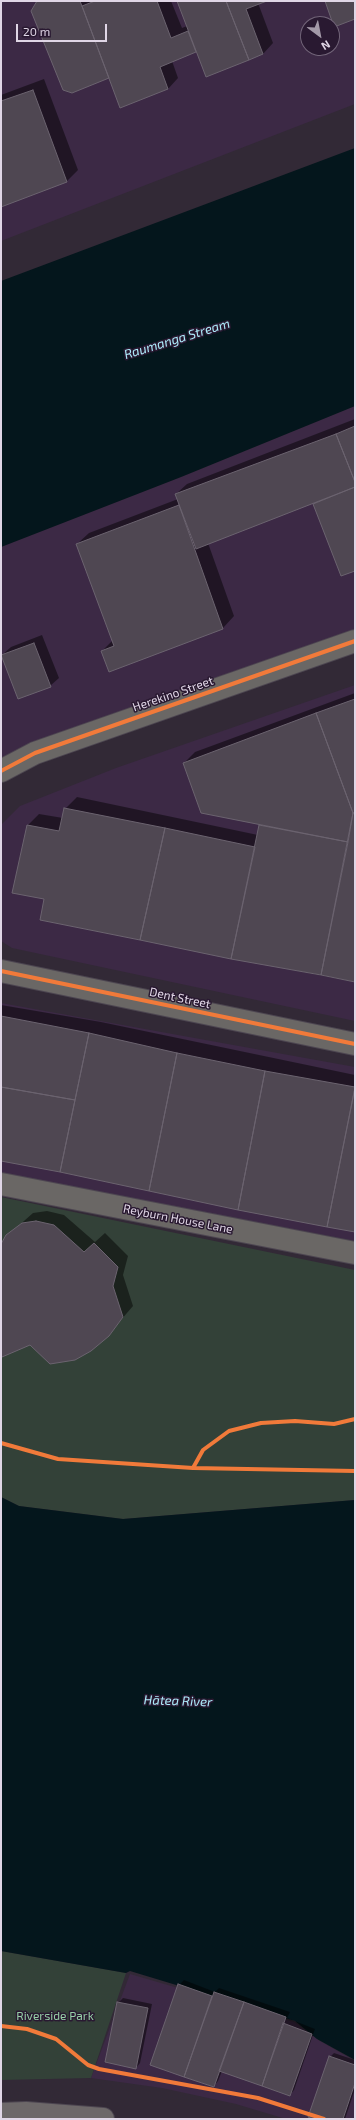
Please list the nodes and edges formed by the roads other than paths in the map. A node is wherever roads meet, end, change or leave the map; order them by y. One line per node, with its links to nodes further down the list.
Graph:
1 (355, 641): 2 (street, Herekino Street)
2 (1, 771)
3 (1, 971): 4 (street, Dent Street)
4 (355, 1044)
5 (1, 1184): 6 (street, Reyburn House Lane)
6 (355, 1253)
7 (1, 2114): 8 (main road)
8 (103, 2119)

